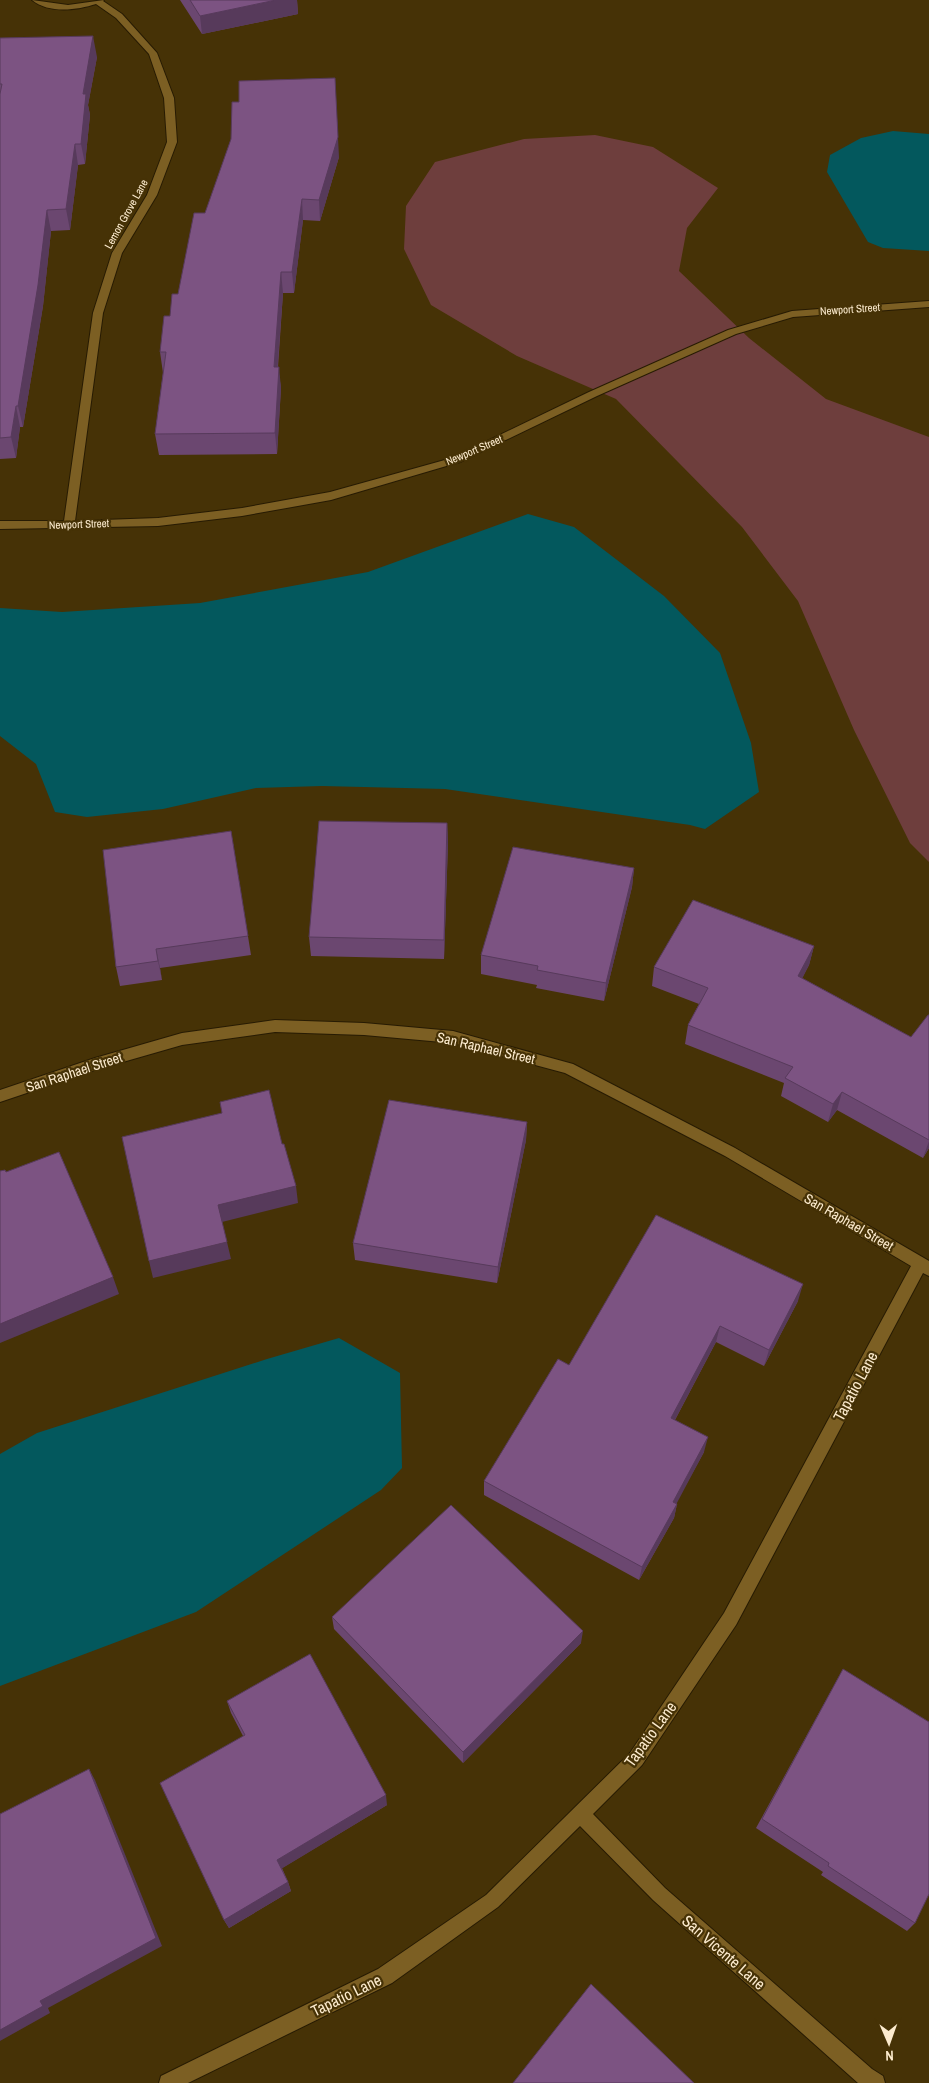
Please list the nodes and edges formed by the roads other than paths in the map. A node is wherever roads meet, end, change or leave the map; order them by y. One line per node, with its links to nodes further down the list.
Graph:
1 (36, 0): 2 (street)
2 (99, 0): 4 (street, Lemon Grove Lane)
3 (929, 304): 4 (street, Newport Street)
4 (70, 524): 5 (street, Newport Street)
5 (0, 525)
6 (0, 1096): 7 (street, San Raphael Street)
7 (925, 1266): 8 (street, Tapatio Lane)
8 (580, 1813): 9 (street, Tapatio Lane); 10 (street, San Vicente Lane)
9 (168, 2083)
10 (876, 2083)

